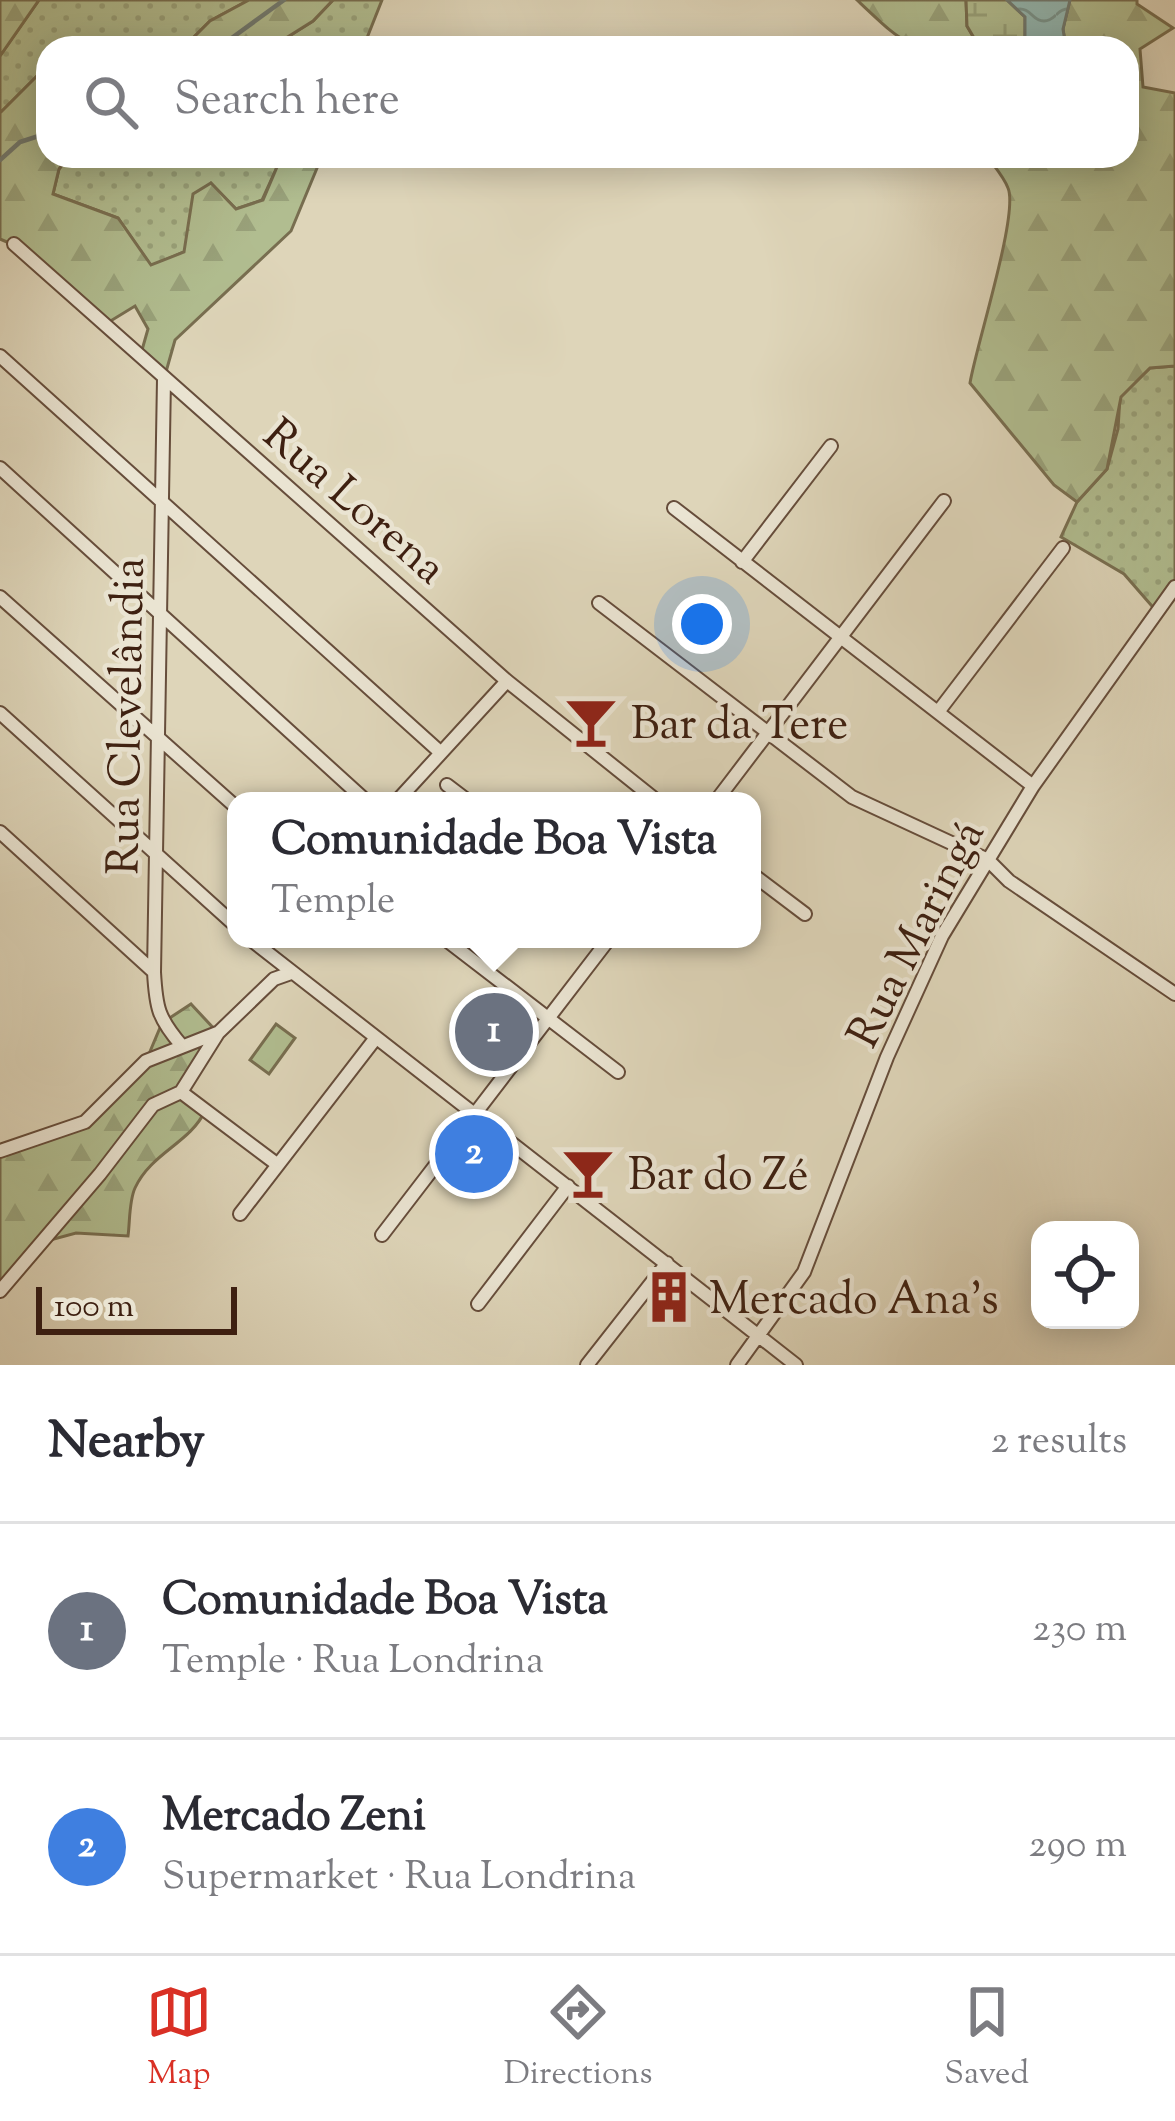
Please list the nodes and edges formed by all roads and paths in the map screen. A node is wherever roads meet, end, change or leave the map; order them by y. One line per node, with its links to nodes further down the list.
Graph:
1 (14, 244): 3 (street, Rua Lorena)
2 (0, 356): 7 (street)
3 (164, 379): 7 (street, Rua Clevelândia); 16 (street, Rua Lorena)
4 (831, 446): 10 (street)
5 (0, 468): 14 (street)
6 (944, 501): 15 (street)
7 (164, 504): 14 (street, Rua Clevelândia); 21 (street)
8 (674, 508): 10 (street)
9 (1063, 548): 17 (street)
10 (742, 562): 15 (street)
11 (0, 597): 20 (street)
12 (1173, 597): 23 (street, Rua Maringá)
13 (599, 603): 19 (street)
14 (162, 619): 20 (street, Rua Clevelândia); 24 (street)
15 (840, 638): 17 (street); 19 (street)
16 (507, 681): 21 (street); 27 (street, Rua Lorena)
17 (938, 712): 23 (street)
18 (0, 713): 31 (street)
19 (768, 733): 28 (street); 32 (street)
20 (159, 739): 29 (street); 31 (street, Rua Clevelândia)
21 (440, 752): 25 (street)
22 (447, 784): 26 (street)
23 (1033, 786): 32 (street, Rua Maringá)
24 (356, 792)
25 (405, 792)
26 (457, 792)
27 (646, 792)
28 (723, 792)
29 (227, 799)
30 (0, 832): 39 (street)
31 (157, 854): 35 (street); 39 (street, Rua Clevelândia)
32 (988, 860): 41 (street); 57 (street, Rua Maringá)
33 (761, 881): 34 (street)
34 (805, 914)
35 (227, 918)
36 (270, 948): 40 (street)
37 (457, 948): 42 (street)
38 (602, 948): 42 (street)
39 (154, 971): 45 (street, Rua Clevelândia)
40 (291, 973): 43 (street); 44 (street)
41 (1175, 994)
42 (548, 1018): 46 (street); 48 (street)
43 (218, 1033): 45 (street); 47 (street)
44 (374, 1040): 48 (street); 50 (street)
45 (182, 1046): 49 (street)
46 (618, 1072)
47 (181, 1092): 50 (street); 55 (street)
48 (475, 1115): 51 (street); 53 (street)
49 (0, 1151)
50 (278, 1165): 52 (street)
51 (568, 1186): 54 (street); 56 (street)
52 (240, 1214)
53 (382, 1234)
54 (667, 1263): 57 (street); 58 (street)
55 (0, 1292)
56 (478, 1304)
57 (760, 1335): 59 (street, Rua Maringá); 60 (street)
58 (587, 1365)
59 (737, 1365)
60 (796, 1365)

